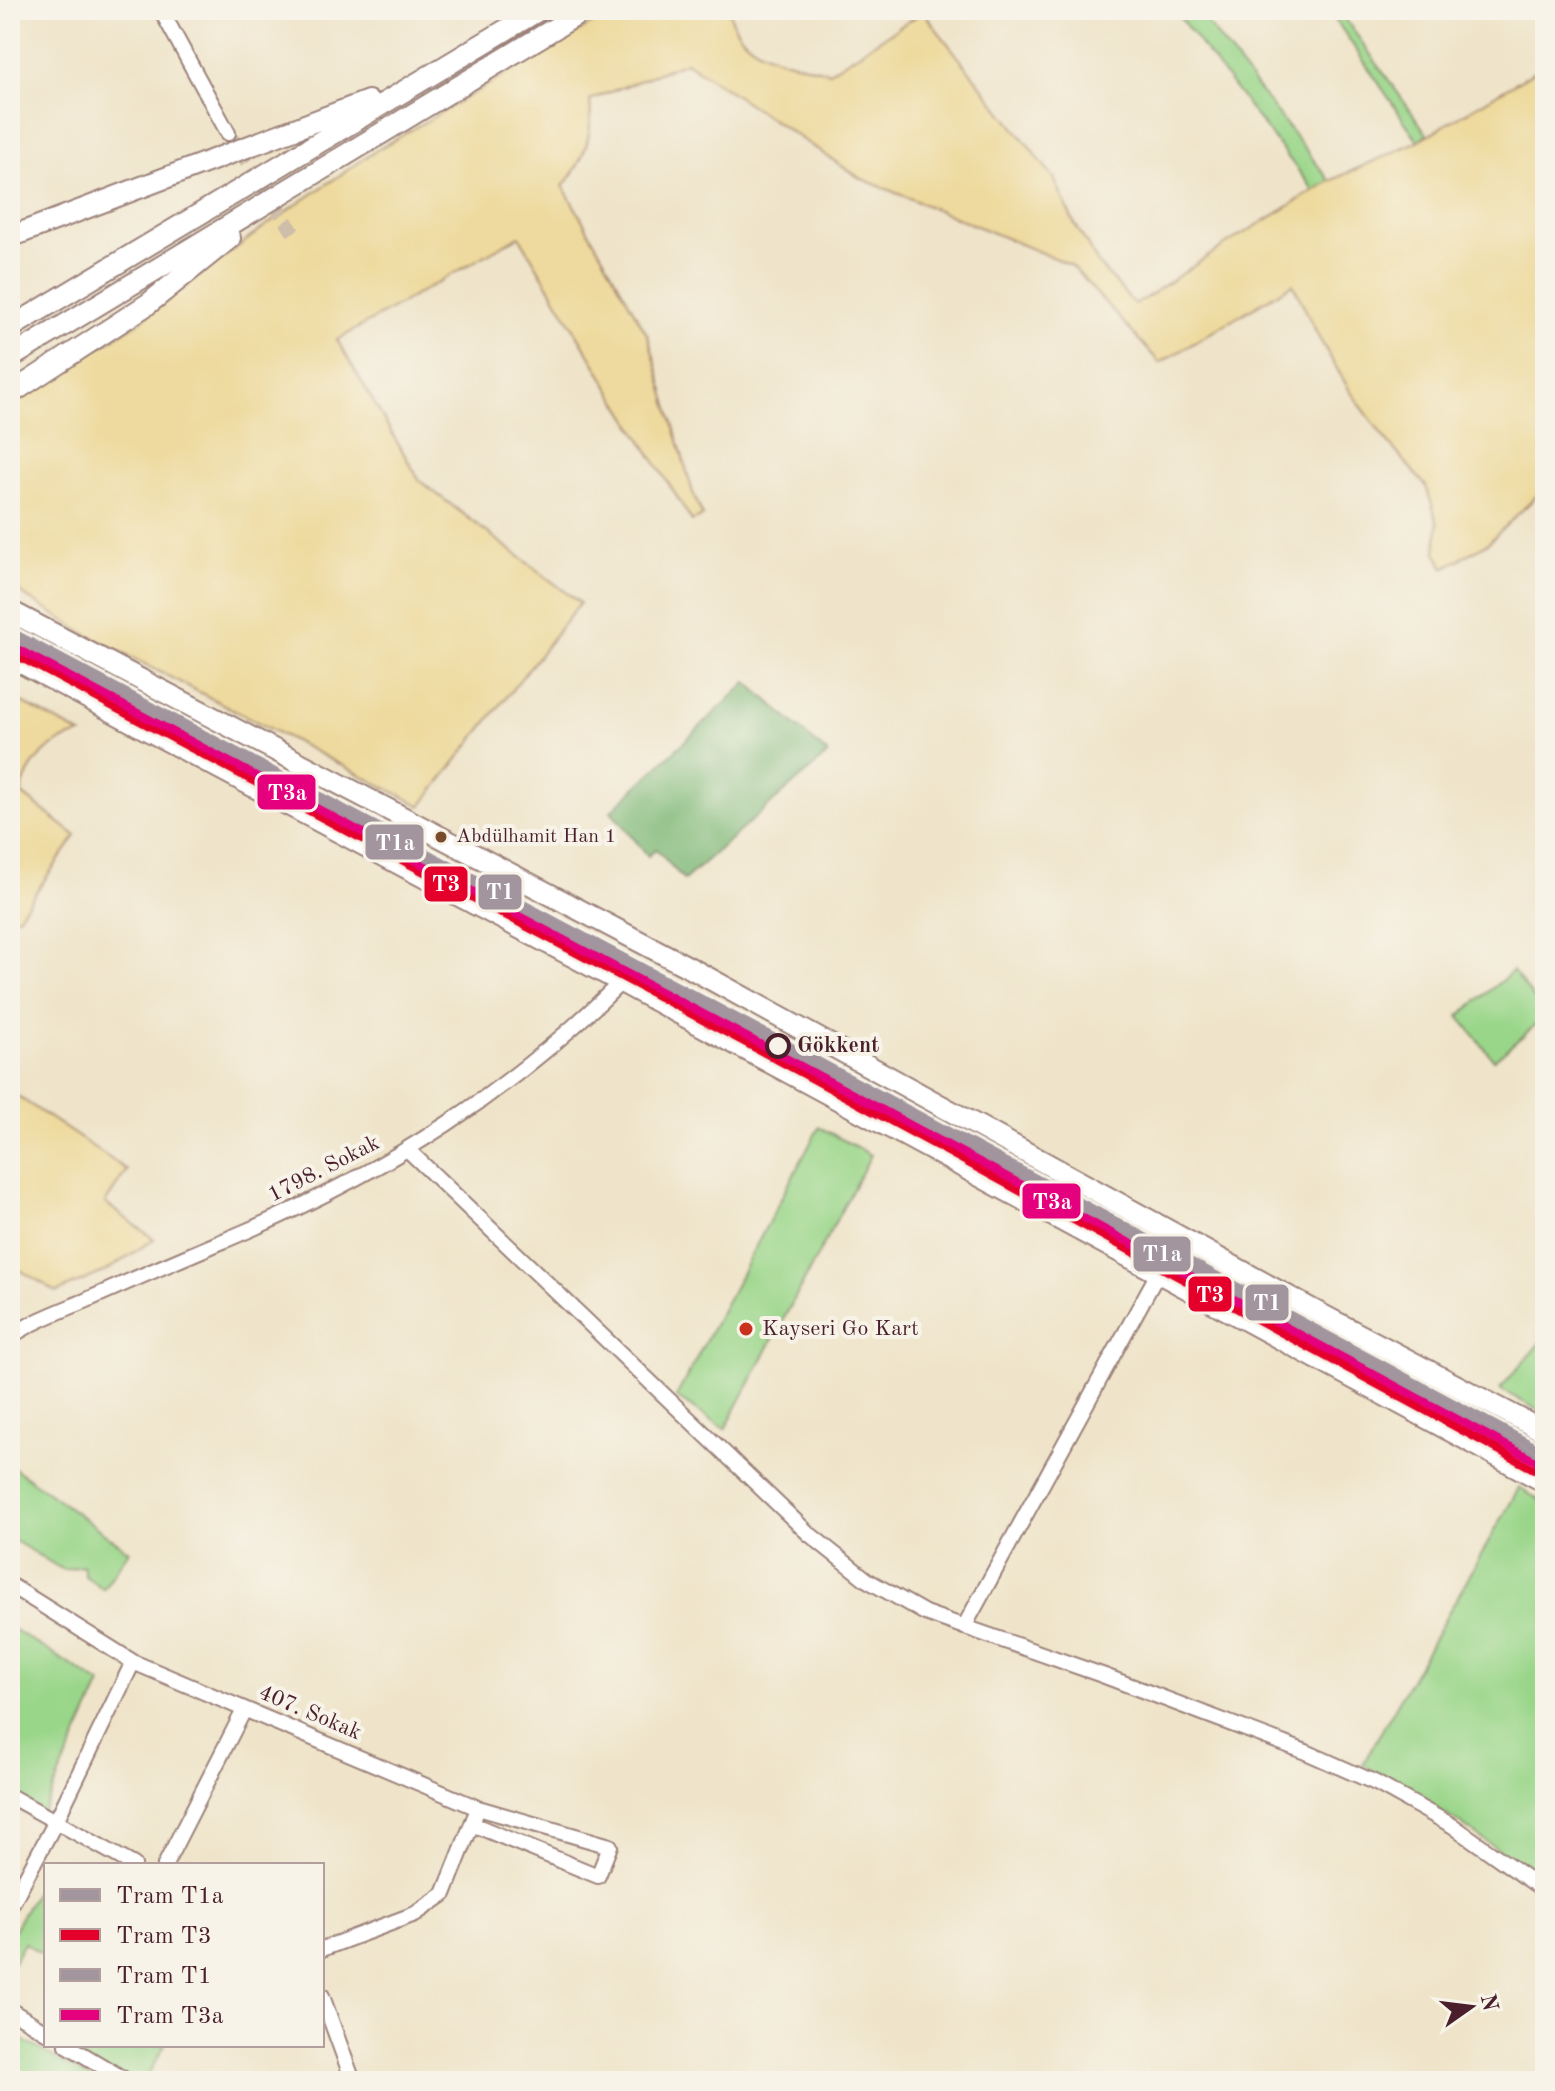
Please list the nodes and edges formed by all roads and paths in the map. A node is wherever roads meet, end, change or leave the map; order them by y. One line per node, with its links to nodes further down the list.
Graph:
1 (161, 10): 5 (street)
2 (539, 10): 4 (highway)
3 (585, 10): 6 (highway)
4 (416, 83): 7 (highway); 8 (highway)
5 (228, 133)
6 (289, 190): 9 (highway); 10 (highway)
7 (10, 237)
8 (10, 328)
9 (10, 358)
10 (10, 394)
11 (10, 596): 13 (highway)
12 (10, 611): 13 (highway)
13 (42, 626): 19 (highway)
14 (11, 658): 15 (highway)
15 (621, 982): 16 (street, 1798. Sokak); 17 (highway)
16 (408, 1150): 18 (street, 1798. Sokak); 22 (street)
17 (1158, 1273): 20 (highway); 22 (street)
18 (10, 1337)
19 (1545, 1432)
20 (1545, 1482)
21 (10, 1585): 23 (street, 407. Sokak)
22 (964, 1627): 31 (street)
23 (133, 1662): 24 (street, 407. Sokak); 27 (street)
24 (244, 1710): 26 (street, 407. Sokak); 30 (street)
25 (10, 1796): 27 (street)
26 (478, 1808): 28 (street); 28 (street, 407. Sokak)
27 (56, 1821): 29 (street); 32 (street)
28 (472, 1824): 33 (street)
29 (130, 1863)
30 (166, 1863)
31 (1545, 1891)
32 (10, 1907)
33 (324, 1948)
34 (324, 2001): 39 (street)
35 (10, 2010): 36 (street)
36 (44, 2031)
37 (70, 2047): 38 (street)
38 (127, 2081)
39 (353, 2081)

